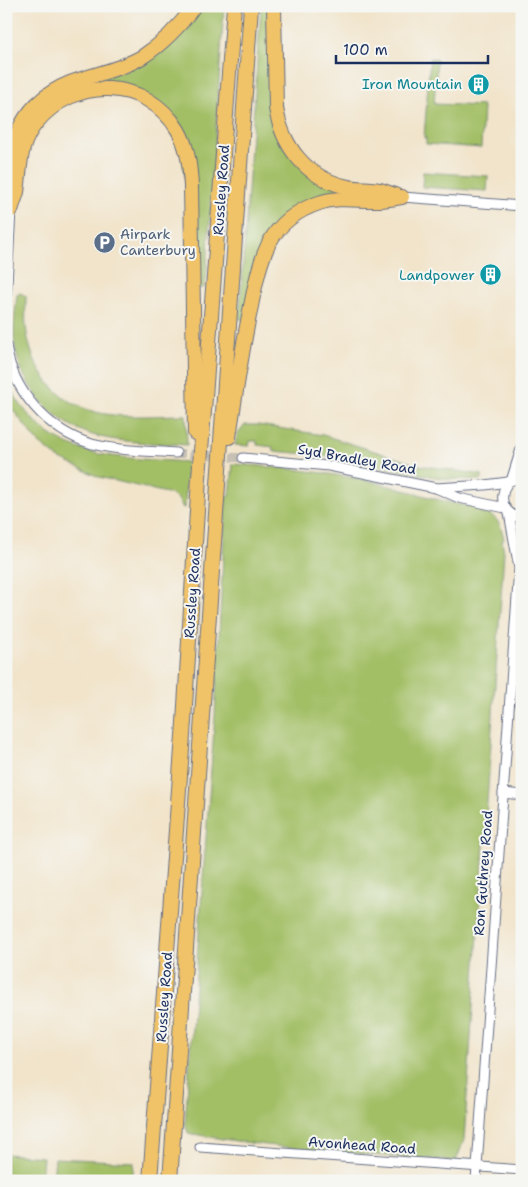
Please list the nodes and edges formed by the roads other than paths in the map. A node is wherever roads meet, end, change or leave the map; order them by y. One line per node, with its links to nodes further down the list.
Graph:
1 (194, 6): 7 (highway)
2 (234, 6): 13 (highway, Russley Road)
3 (251, 6): 18 (highway, Russley Road)
4 (274, 6): 5 (highway)
5 (402, 197): 6 (street); 18 (highway)
6 (522, 206)
7 (11, 210): 8 (street); 13 (highway)
8 (6, 302)
9 (6, 345): 11 (street)
10 (522, 446): 14 (street)
11 (176, 453)
12 (243, 458): 15 (street, Syd Bradley Road)
13 (199, 478): 25 (highway, Russley Road)
14 (514, 479): 15 (street, Syd Bradley Road); 16 (street, Ron Guthrey Road)
15 (436, 488): 16 (street, Syd Bradley Road)
16 (507, 510): 17 (street, Syd Bradley Road); 19 (street, Ron Guthrey Road)
17 (522, 518)
18 (216, 521): 26 (highway, Russley Road)
19 (520, 565): 20 (street, Ron Guthrey Road)
20 (503, 793): 21 (street); 23 (street, Ron Guthrey Road)
21 (522, 795)
22 (200, 1147): 23 (street, Avonhead Road)
23 (477, 1167): 24 (street, Avonhead Road); 27 (street, Ron Guthrey Road)
24 (522, 1170)
25 (150, 1181)
26 (170, 1181)
27 (476, 1181)

